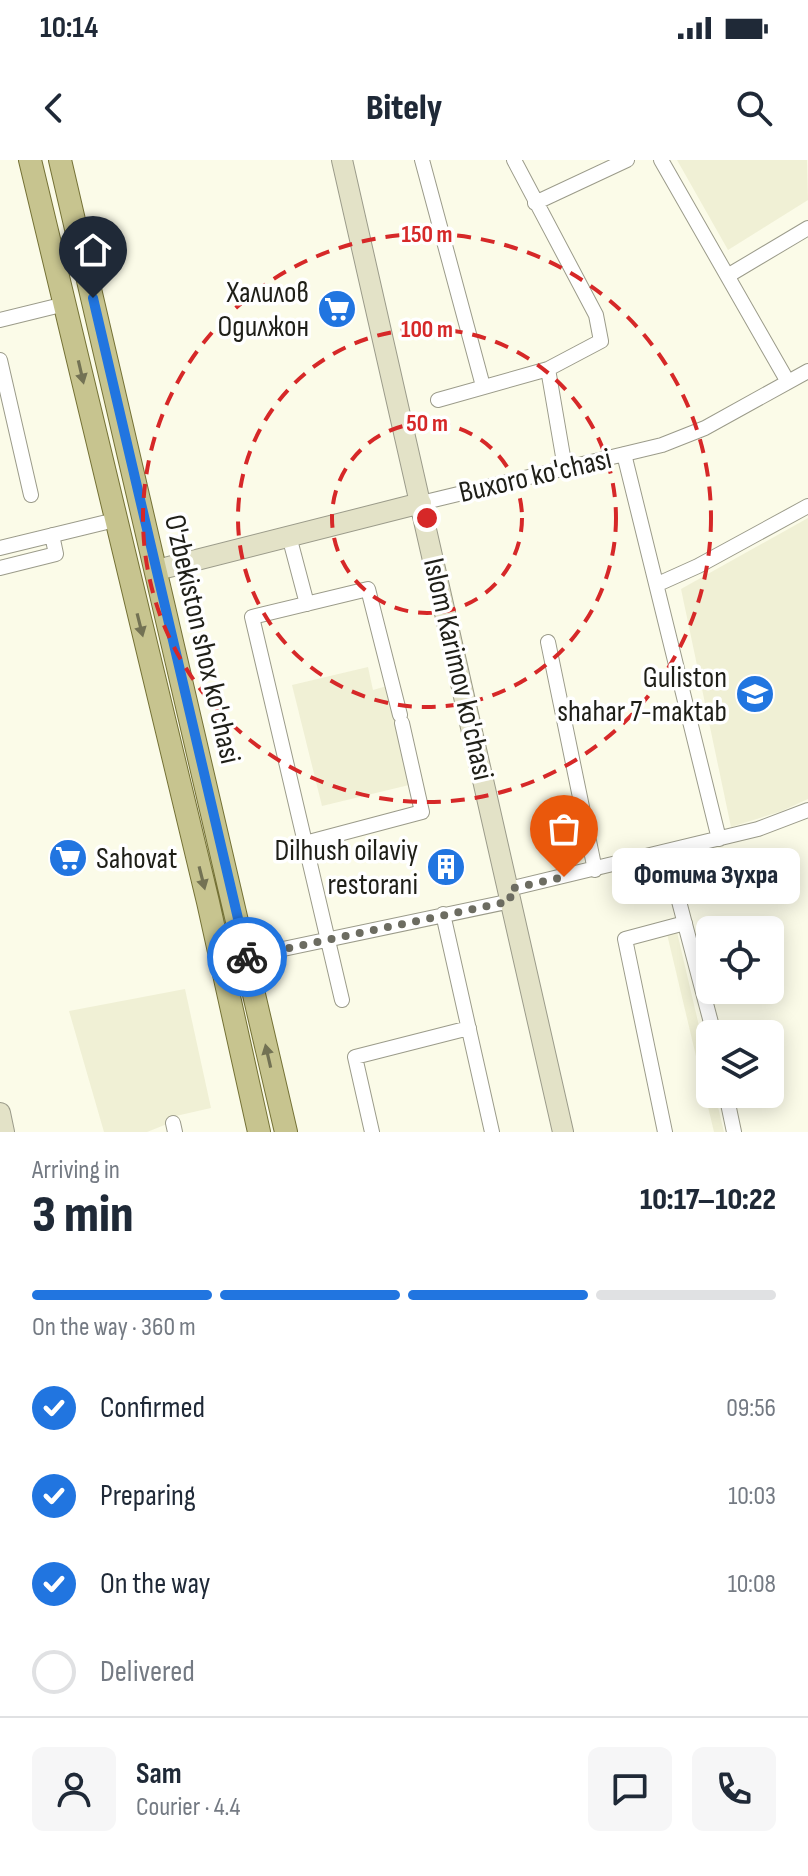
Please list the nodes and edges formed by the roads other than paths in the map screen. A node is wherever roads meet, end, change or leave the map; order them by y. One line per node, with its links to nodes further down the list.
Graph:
1 (30, 160): 11 (main road, O'zbekiston shox ko'chasi)
2 (60, 160): 29 (main road, O'zbekiston shox ko'chasi)
3 (342, 160): 22 (street, Islom Karimov ko'chasi)
4 (422, 160): 17 (street)
5 (514, 160): 8 (street)
6 (627, 160): 8 (street)
7 (661, 160): 10 (street)
8 (535, 203): 14 (street)
9 (808, 228): 10 (street)
10 (729, 275): 16 (street)
11 (65, 304): 12 (street); 24 (main road, O'zbekiston shox ko'chasi, one-way to 24)
12 (0, 320)
13 (0, 360): 21 (street)
14 (548, 369): 17 (street); 20 (street)
15 (808, 371): 16 (street, Buxoro ko'chasi)
16 (788, 382): 19 (street, Buxoro ko'chasi)
17 (483, 386): 18 (street)
18 (438, 400)
19 (624, 454): 20 (street, Buxoro ko'chasi); 30 (street)
20 (565, 468): 22 (street, Buxoro ko'chasi)
21 (31, 495)
22 (421, 503): 26 (street, Buxoro ko'chasi); 38 (street, Islom Karimov ko'chasi)
23 (808, 506): 30 (street)
24 (115, 520): 25 (street); 49 (main road, O'zbekiston shox ko'chasi, one-way to 49)
25 (52, 535): 27 (street); 28 (street)
26 (289, 536): 29 (street, Buxoro ko'chasi); 31 (street)
27 (0, 548)
28 (0, 568)
29 (157, 570): 42 (main road, O'zbekiston shox ko'chasi)
30 (658, 584): 34 (street)
31 (307, 604): 35 (street); 35 (street)
32 (548, 642): 37 (street)
33 (808, 810): 34 (street)
34 (719, 839): 36 (street)
35 (305, 843): 41 (street)
36 (666, 852): 37 (street); 40 (street)
37 (595, 870): 38 (street)
38 (510, 895): 39 (street); 53 (street, Islom Karimov ko'chasi)
39 (443, 914): 41 (street); 45 (street)
40 (685, 923): 44 (street); 54 (street)
41 (327, 939): 42 (street); 43 (street)
42 (245, 957): 50 (main road, O'zbekiston shox ko'chasi, one-way to 42)
43 (342, 1000)
44 (710, 1020)
45 (469, 1028): 51 (street); 52 (street)
46 (729, 1108): 55 (street)
47 (0, 1113): 48 (street)
48 (4, 1132)
49 (259, 1132)
50 (286, 1132)
51 (372, 1132)
52 (492, 1132)
53 (563, 1132)
54 (665, 1132)
55 (734, 1132)

